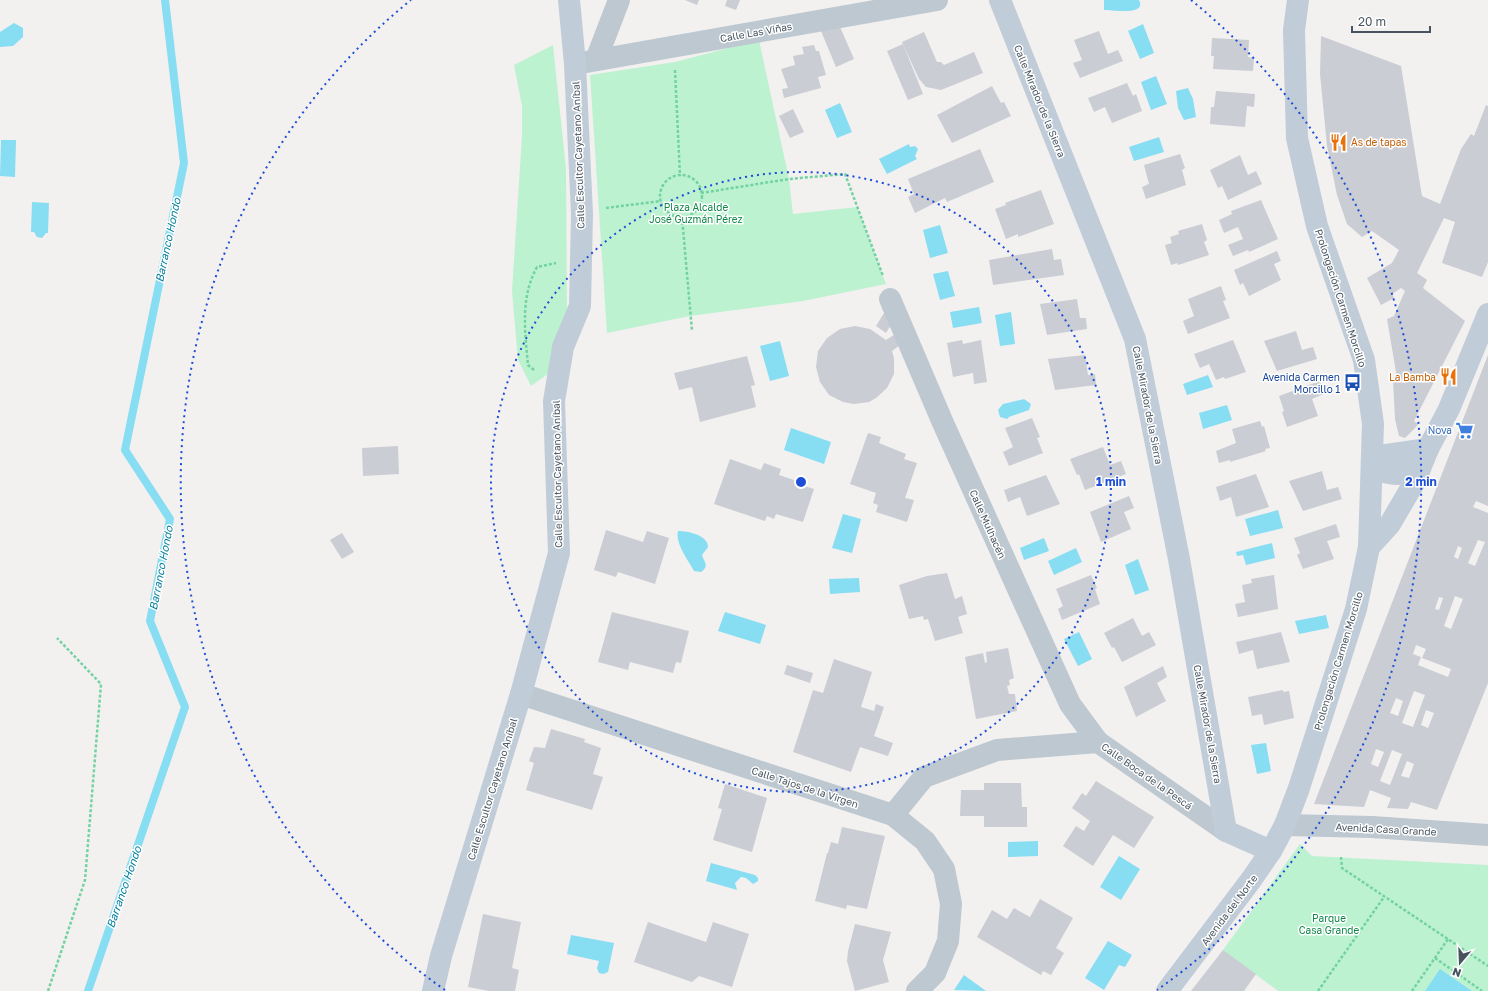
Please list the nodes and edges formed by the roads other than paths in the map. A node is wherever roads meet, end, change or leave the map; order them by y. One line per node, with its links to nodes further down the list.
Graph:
1 (568, 0): 7 (street, Calle Escultor Cayetano Aníbal)
2 (619, 0): 6 (street)
3 (937, 0): 6 (street, Calle Las Viñas)
4 (1000, 0): 18 (street, Calle Mirador de la Sierra)
5 (1298, 0): 11 (street, Prolongación Carmen Morcillo)
6 (596, 60): 7 (street, Calle Las Viñas)
7 (575, 64): 14 (street, Calle Escultor Cayetano Aníbal)
8 (890, 299): 15 (street, Calle Mulhacén)
9 (1488, 314): 10 (street)
10 (1428, 449): 11 (street); 12 (street)
11 (1373, 467): 12 (street); 13 (street, Prolongación Carmen Morcillo)
12 (1420, 469): 13 (street)
13 (1369, 547): 17 (street, Prolongación Carmen Morcillo)
14 (521, 694): 16 (street, Calle Tajos de la Virgen); 21 (street, Calle Escultor Cayetano Aníbal)
15 (1098, 742): 16 (street, Calle Boca de la Pescá); 18 (street, Calle Boca de la Pescá)
16 (892, 815): 22 (street, Calle Tajos de la Virgen)
17 (1285, 825): 19 (street, Avenida Casa Grande); 20 (street, Avenida del Norte)
18 (1226, 831): 20 (street, Calle Boca de la Pescá)
19 (1488, 835)
20 (1271, 851): 23 (street, Avenida del Norte)
21 (433, 991)
22 (917, 991)
23 (1167, 991)

